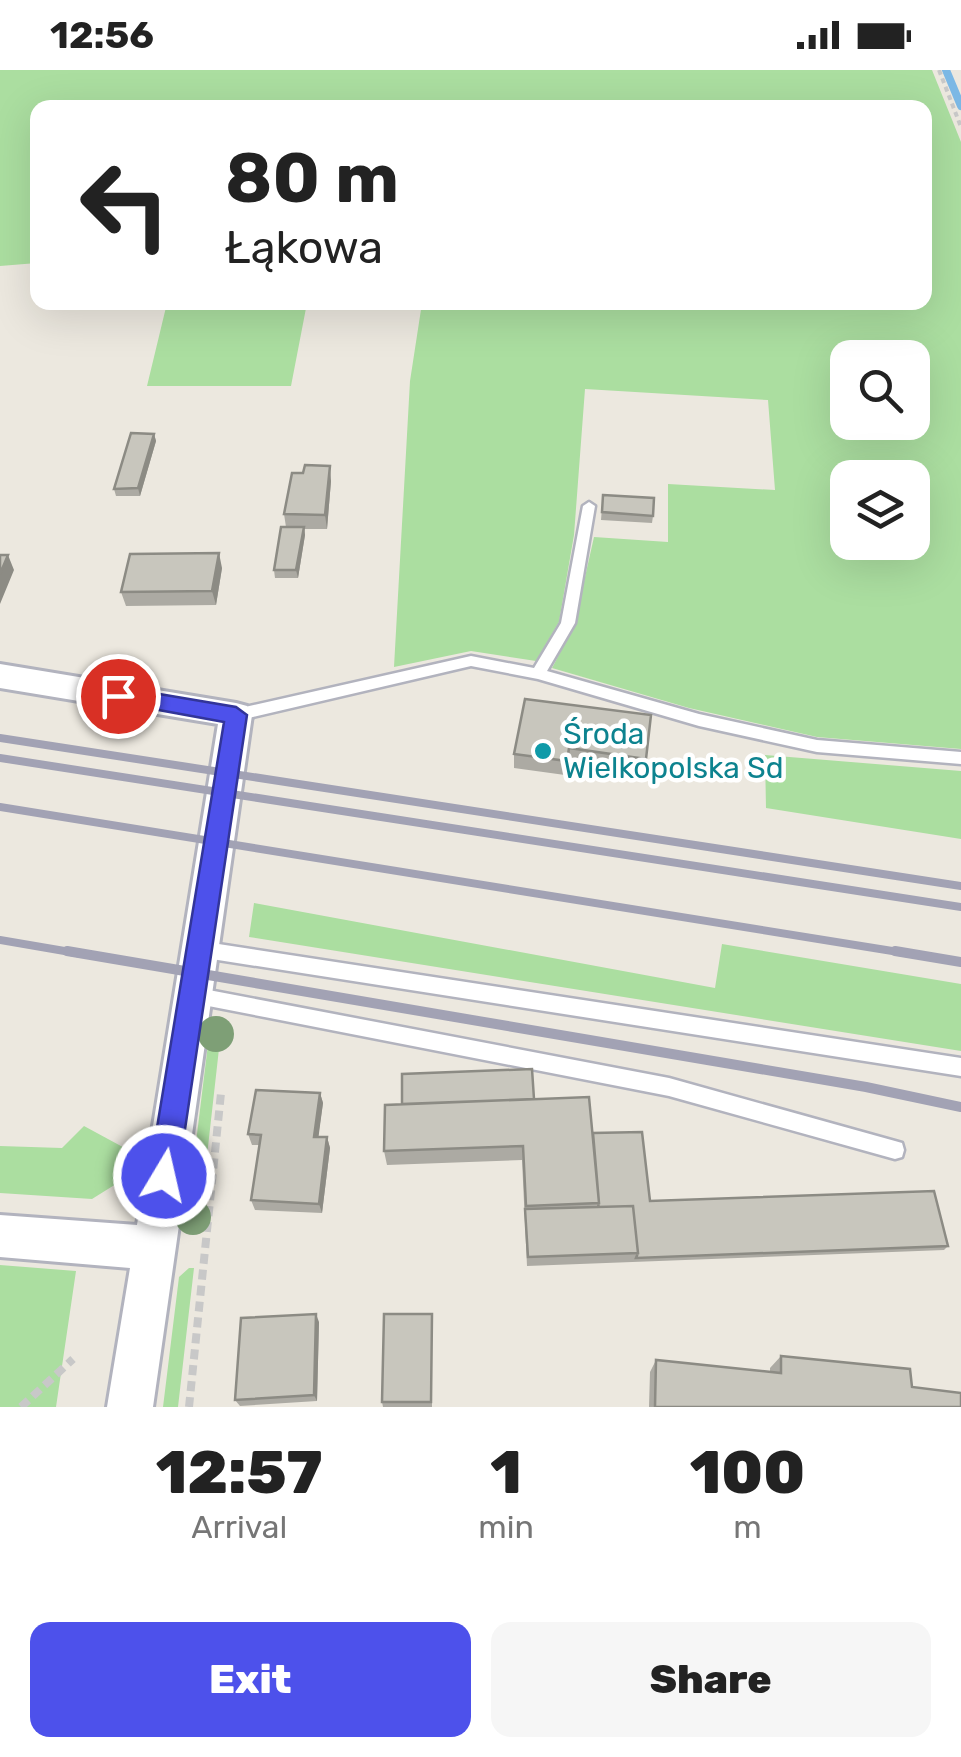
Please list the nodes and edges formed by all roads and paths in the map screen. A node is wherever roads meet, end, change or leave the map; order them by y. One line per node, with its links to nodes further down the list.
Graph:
1 (939, 70): 2 (path)
2 (961, 127)
3 (589, 506): 4 (lane)
4 (538, 674): 6 (lane); 7 (lane)
5 (0, 676): 6 (street)
6 (236, 715): 8 (street)
7 (961, 758)
8 (199, 950): 9 (street); 10 (lane)
9 (192, 996): 12 (lane); 14 (street)
10 (961, 1067)
11 (222, 1080): 18 (path)
12 (896, 1150)
13 (0, 1236): 14 (street)
14 (152, 1248): 17 (street)
15 (72, 1360): 16 (path)
16 (21, 1407)
17 (130, 1407)
18 (188, 1407)

